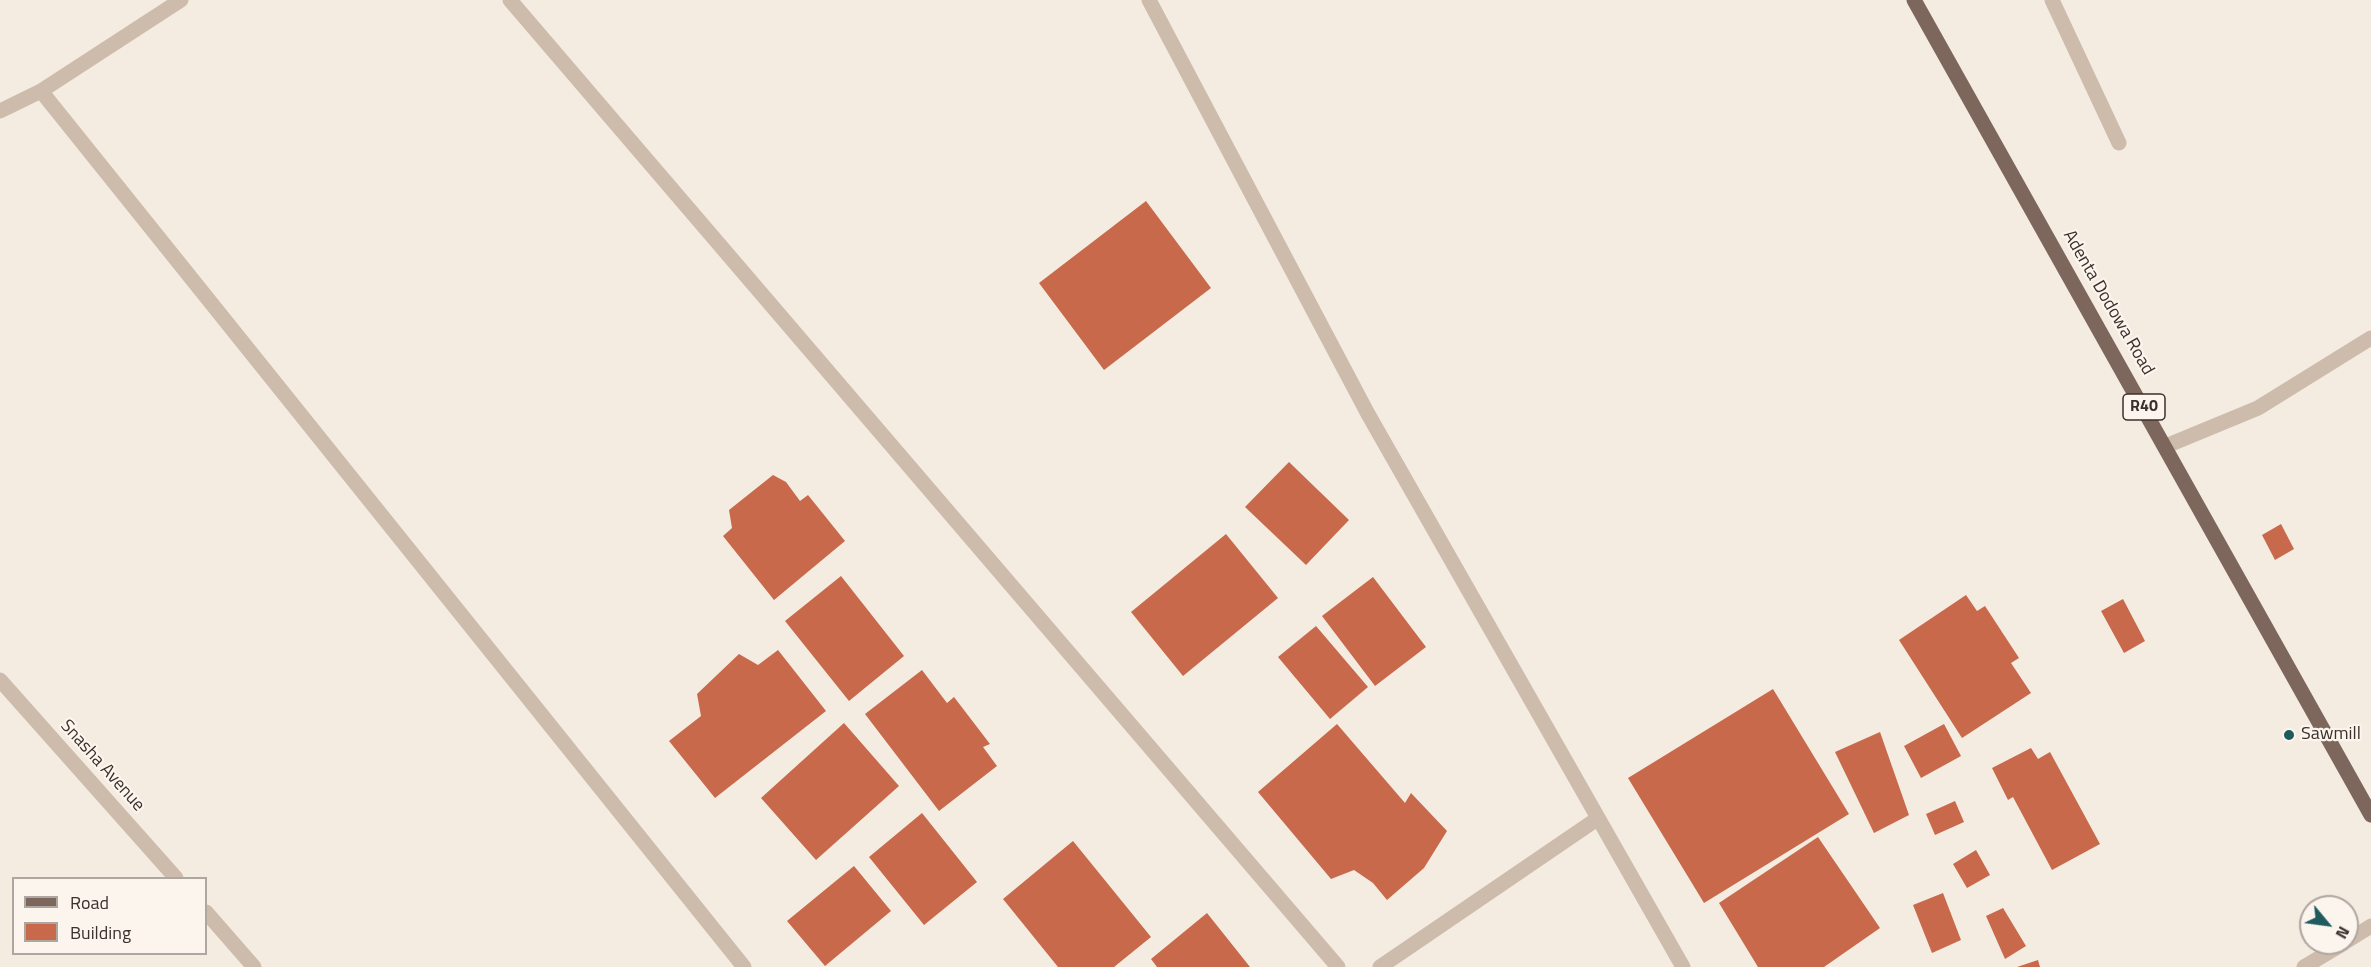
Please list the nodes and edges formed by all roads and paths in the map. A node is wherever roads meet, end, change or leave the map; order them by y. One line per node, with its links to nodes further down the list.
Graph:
1 (181, 0): 6 (street)
2 (510, 0): 20 (street)
3 (1149, 0): 13 (street)
4 (1914, 0): 10 (main road, Adenta Dodowa Road / R40)
5 (2052, 0): 8 (street)
6 (41, 91): 7 (street); 19 (street)
7 (0, 111)
8 (2119, 143)
9 (2371, 338): 10 (street)
10 (2166, 446): 12 (main road, Adenta Dodowa Road / R40)
11 (0, 680): 14 (street, Snasha Avenue)
12 (2371, 815)
13 (1597, 819): 21 (street); 22 (street)
14 (174, 877)
15 (207, 913): 18 (street)
16 (2326, 955): 17 (street)
17 (2310, 966)
18 (254, 967)
19 (744, 967)
20 (1338, 967)
21 (1380, 967)
22 (1683, 967)

